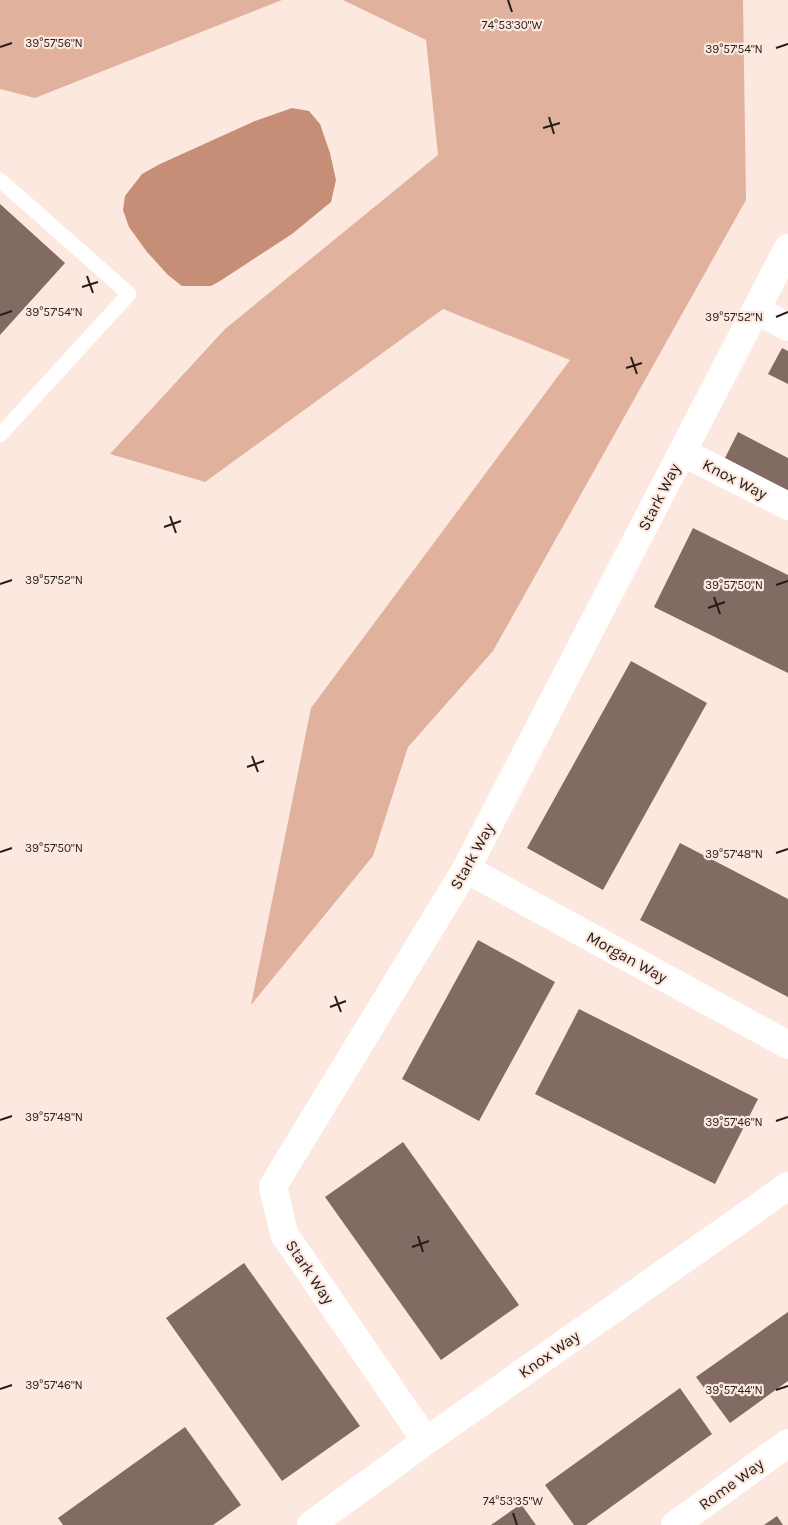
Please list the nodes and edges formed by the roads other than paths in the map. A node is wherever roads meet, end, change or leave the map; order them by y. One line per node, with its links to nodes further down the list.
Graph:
1 (0, 180): 5 (lane)
2 (788, 248): 3 (street, Stark Way)
3 (756, 310): 4 (street); 6 (street, Stark Way)
4 (788, 327)
5 (0, 435)
6 (682, 452): 7 (street, Knox Way); 8 (street, Stark Way)
7 (788, 506)
8 (466, 869): 9 (street, Morgan Way); 11 (street, Stark Way)
9 (788, 1045)
10 (788, 1186): 11 (street, Knox Way)
11 (426, 1441): 13 (street, Knox Way)
12 (788, 1443): 14 (street, Rome Way)
13 (311, 1525)
14 (675, 1525)

